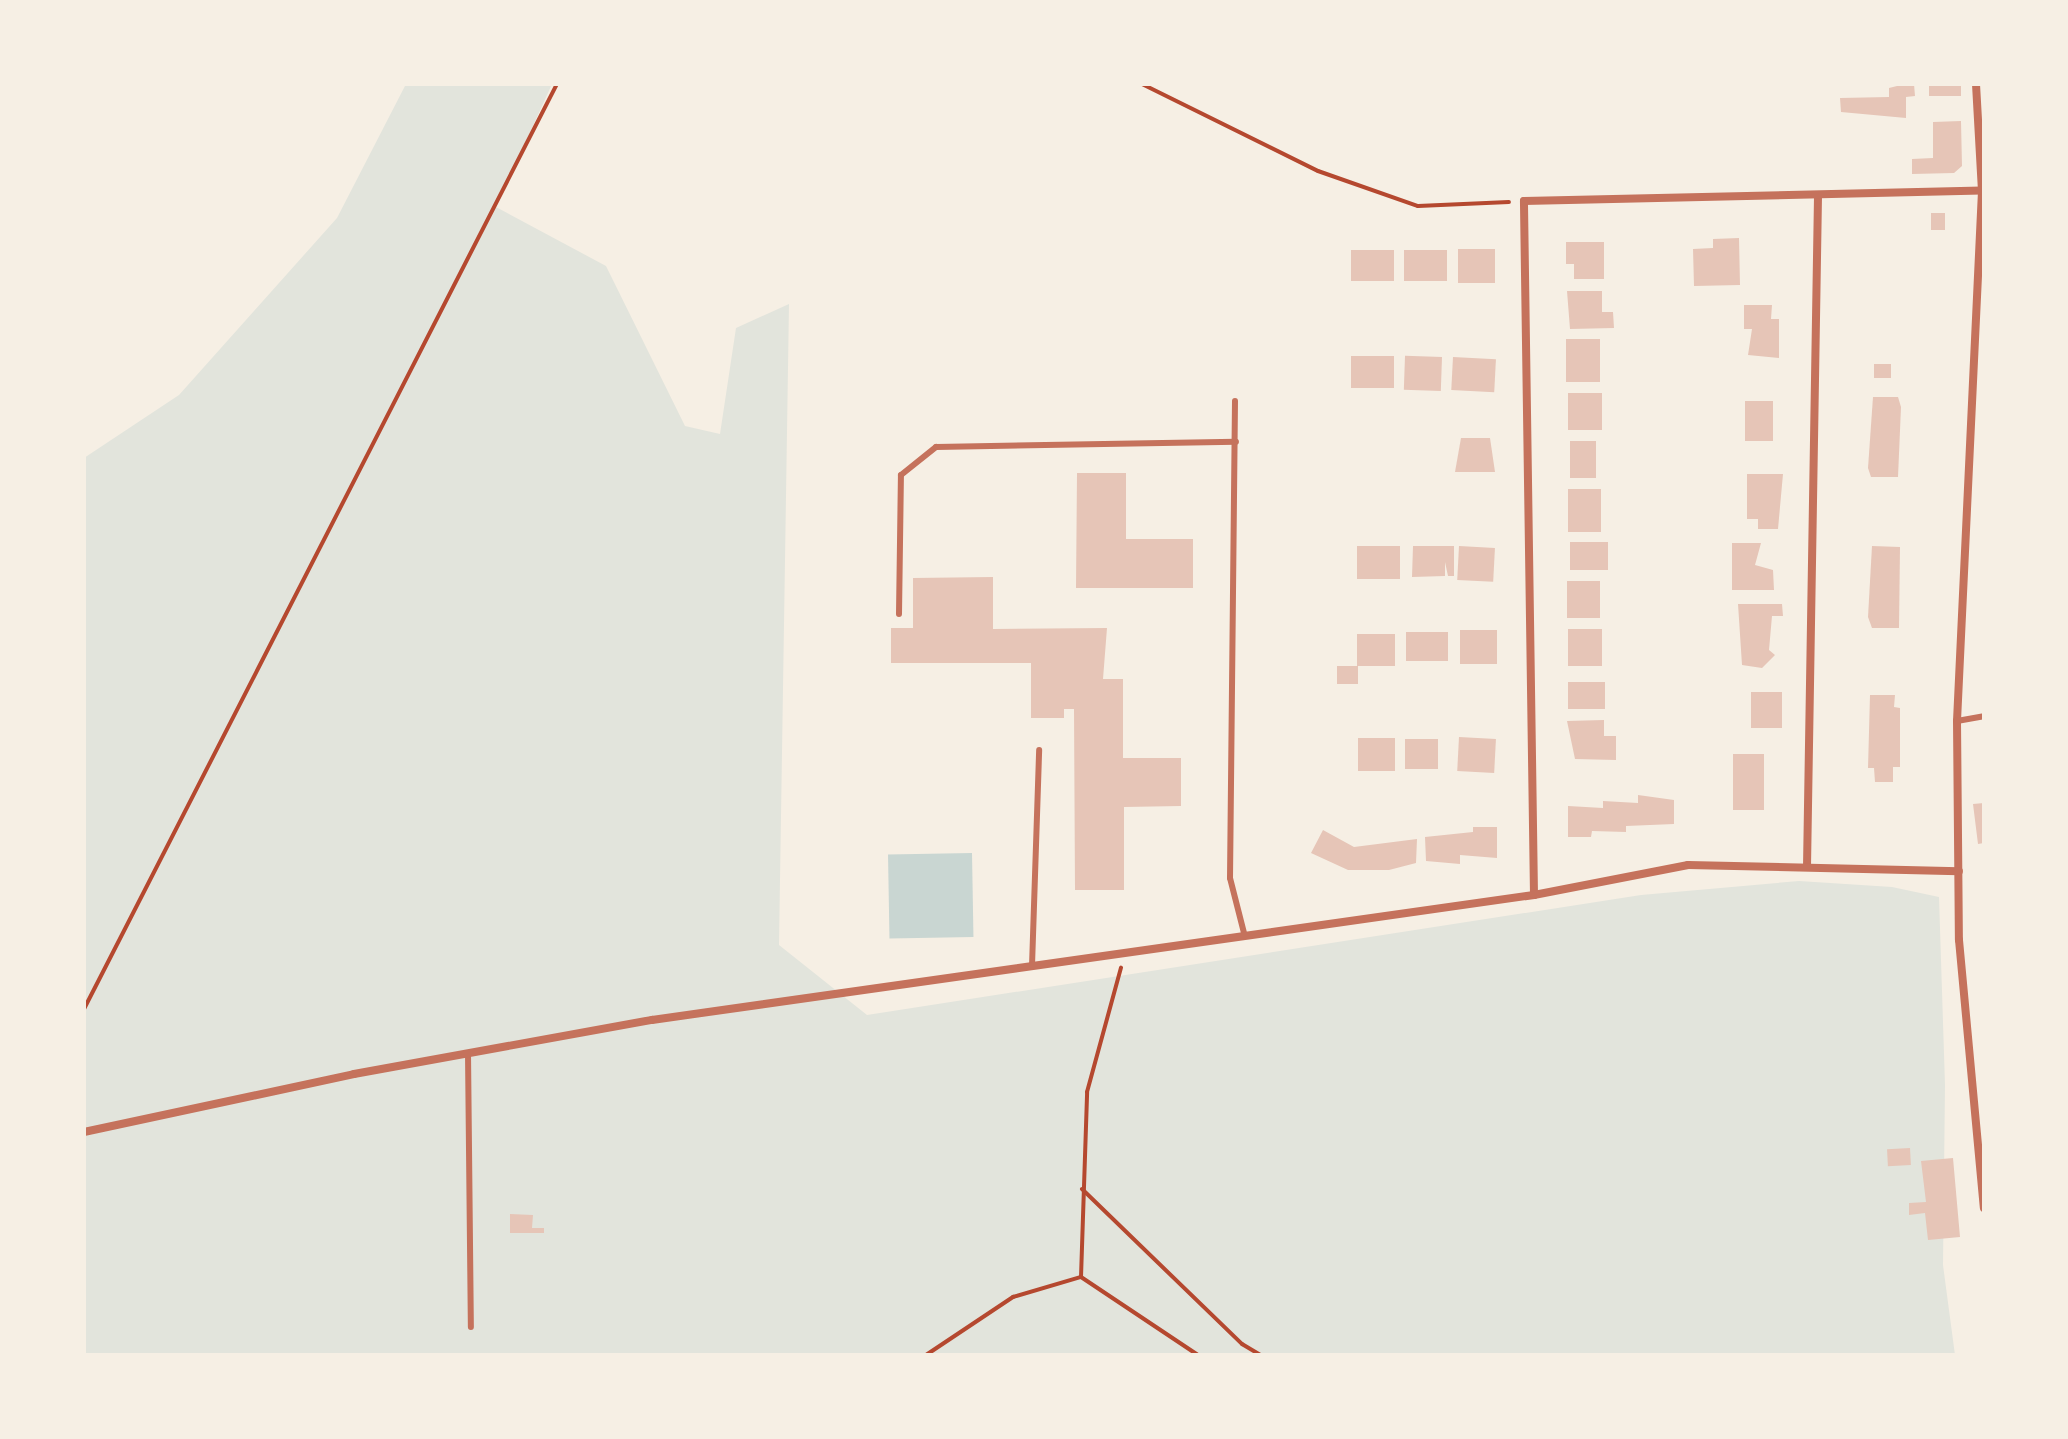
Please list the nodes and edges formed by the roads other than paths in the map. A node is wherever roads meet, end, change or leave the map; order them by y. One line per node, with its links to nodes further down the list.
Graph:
1 (1976, 84): 2 (street)
2 (1982, 191): 3 (street); 8 (street)
3 (1818, 196): 10 (street); 12 (street)
4 (1235, 401): 5 (lane)
5 (1236, 442): 6 (lane); 13 (lane)
6 (899, 614)
7 (1984, 716): 8 (lane)
8 (1957, 721): 11 (street)
9 (1039, 750): 14 (lane)
10 (1807, 867): 11 (street); 12 (street)
11 (1959, 871): 17 (street)
12 (1534, 895): 13 (street)
13 (1244, 933): 14 (street)
14 (1032, 966): 15 (street)
15 (468, 1053): 16 (street); 18 (lane)
16 (84, 1132)
17 (1984, 1208)
18 (471, 1327)

